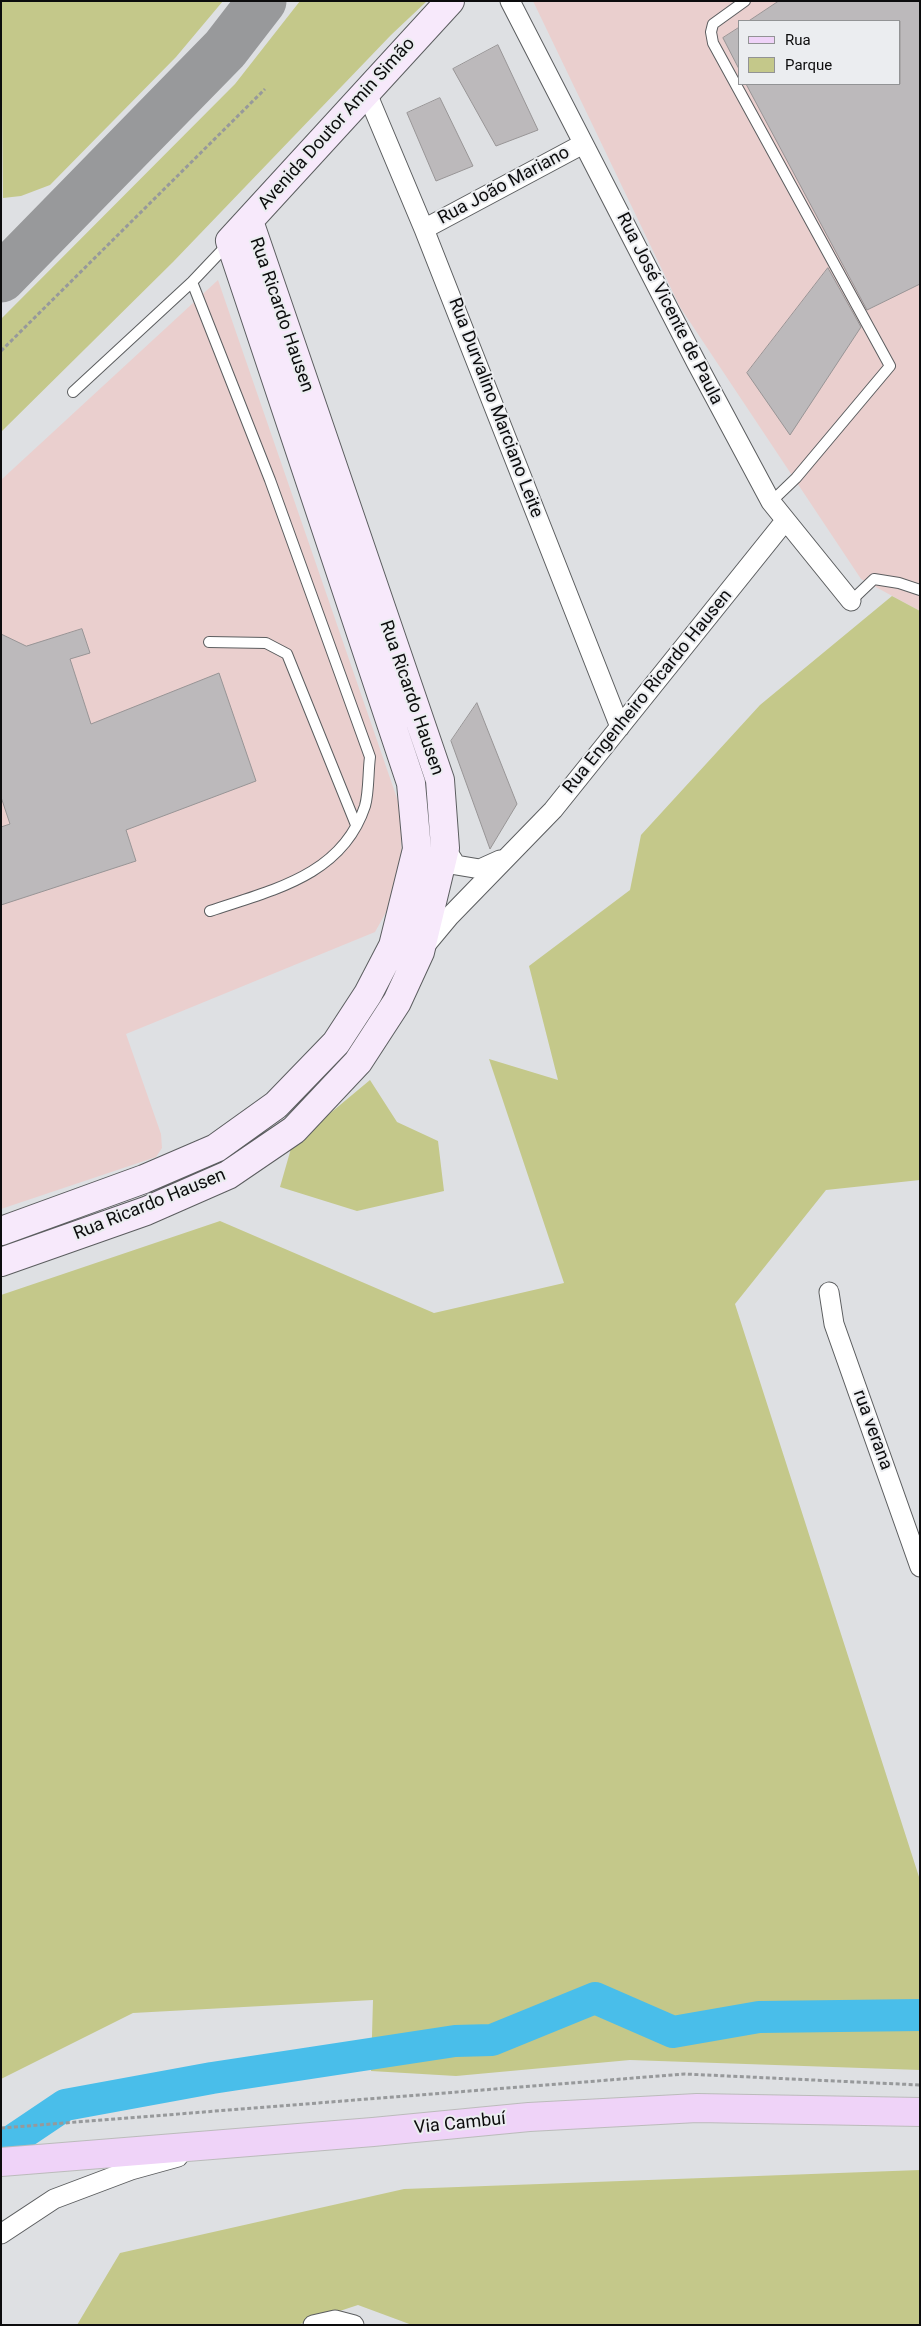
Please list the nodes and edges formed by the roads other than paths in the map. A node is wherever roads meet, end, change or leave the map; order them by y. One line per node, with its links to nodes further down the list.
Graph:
1 (450, 1): 4 (street, Avenida Doutor Amin Simão)
2 (510, 1): 5 (street, Rua José Vicente de Paula)
3 (745, 1): 11 (lane)
4 (366, 91): 6 (street, Avenida Doutor Amin Simão); 7 (street, Rua Durvalino Marciano Leite)
5 (583, 144): 7 (street, Rua João Mariano); 11 (street, Rua José Vicente de Paula)
6 (249, 221): 8 (street, Avenida Doutor Amin Simão); 18 (street, Rua Ricardo Hausen)
7 (424, 229): 16 (street, Rua Durvalino Marciano Leite)
8 (230, 241): 9 (lane, Avenida Doutor Amin Simão); 22 (street, Rua Ricardo Hausen)
9 (192, 282): 10 (lane, Avenida Doutor Amin Simão); 17 (lane)
10 (73, 392)
11 (770, 502): 12 (street, Rua José Vicente de Paula)
12 (785, 521): 14 (street, Rua José Vicente de Paula); 16 (street, Rua Engenheiro Ricardo Hausen)
13 (920, 590): 14 (lane)
14 (851, 601)
15 (209, 642): 17 (lane)
16 (620, 727): 19 (street, Rua Engenheiro Ricardo Hausen)
17 (356, 825): 20 (lane)
18 (445, 848): 19 (street, Rua Engenheiro Ricardo Hausen); 21 (street, Rua Ricardo Hausen)
19 (506, 858): 21 (street, Rua Engenheiro Ricardo Hausen)
20 (210, 911)
21 (420, 952): 23 (street, Rua Ricardo Hausen)
22 (1, 1231)
23 (1, 1262)
24 (829, 1292): 25 (street, rua verana)
25 (920, 1568)
26 (920, 2112): 27 (main road, Via Cambuí)
27 (226, 2144): 28 (main road, Via Cambuí); 29 (street)
28 (12, 2161)
29 (1, 2234)
30 (313, 2325): 31 (street)
31 (354, 2325)

